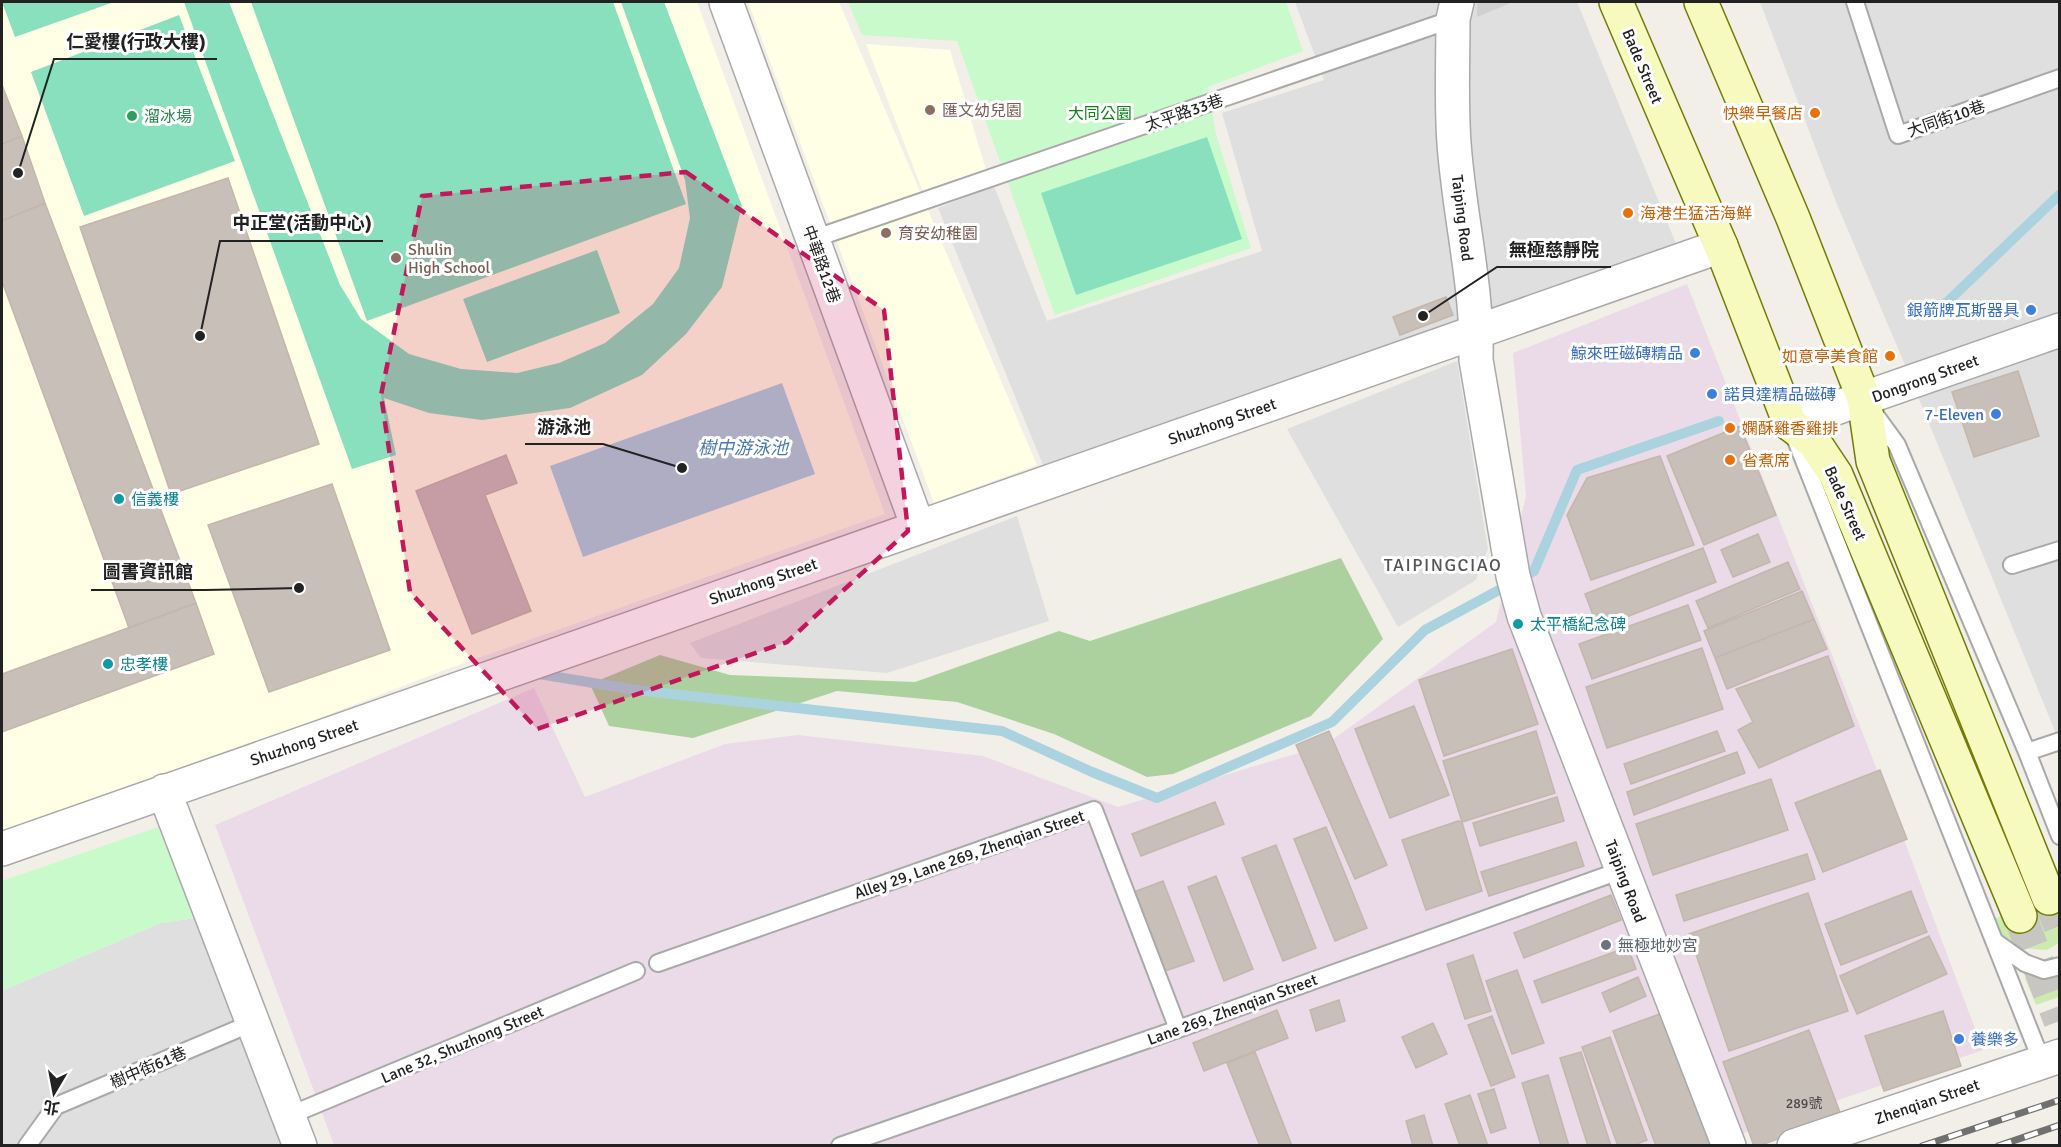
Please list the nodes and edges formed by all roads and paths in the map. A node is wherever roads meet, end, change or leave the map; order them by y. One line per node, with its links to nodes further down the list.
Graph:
1 (726, 2): 7 (street, 中華路12巷)
2 (1616, 2): 8 (street, Bade Street)
3 (1701, 2): 11 (street)
4 (1855, 2): 6 (lane, 大同街10巷)
5 (1455, 10): 7 (lane, 太平路33巷); 10 (street, Taiping Road)
6 (2060, 78)
7 (813, 239): 13 (street, 中華路12巷)
8 (1721, 246): 10 (street, Shuzhong Street); 12 (street, Bade Street)
9 (2060, 330): 11 (street, Dongrong Street)
10 (1477, 332): 13 (street, Shuzhong Street); 21 (street, Taiping Road)
11 (1864, 399): 12 (street, Dongrong Street); 17 (lane); 22 (street)
12 (1790, 424): 23 (street, Bade Street); 24 (lane)
13 (918, 527): 18 (street, Shuzhong Street)
14 (2060, 550): 15 (lane)
15 (2012, 565)
16 (2060, 741): 17 (lane)
17 (2027, 752): 19 (lane)
18 (164, 791): 20 (street, Shuzhong Street); 28 (street)
19 (2060, 836)
20 (2, 849)
21 (1622, 870): 29 (lane, Lane 269, Zhenqian Street); 34 (street, Taiping Road)
22 (2049, 898)
23 (2020, 916)
24 (1994, 941): 26 (lane); 30 (lane)
25 (658, 963): 29 (lane, Alley 29, Lane 269, Zhenqian Street)
26 (2060, 966)
27 (636, 971): 31 (lane, Lane 32, Shuzhong Street)
28 (252, 1023): 31 (street); 32 (lane, 樹中街61巷)
29 (1178, 1029): 33 (lane, Lane 269, Zhenqian Street)
30 (2051, 1059): 35 (street, Zhenqian Street)
31 (294, 1131)
32 (27, 1146)
33 (840, 1146)
34 (1729, 1146)
35 (1794, 1146)

